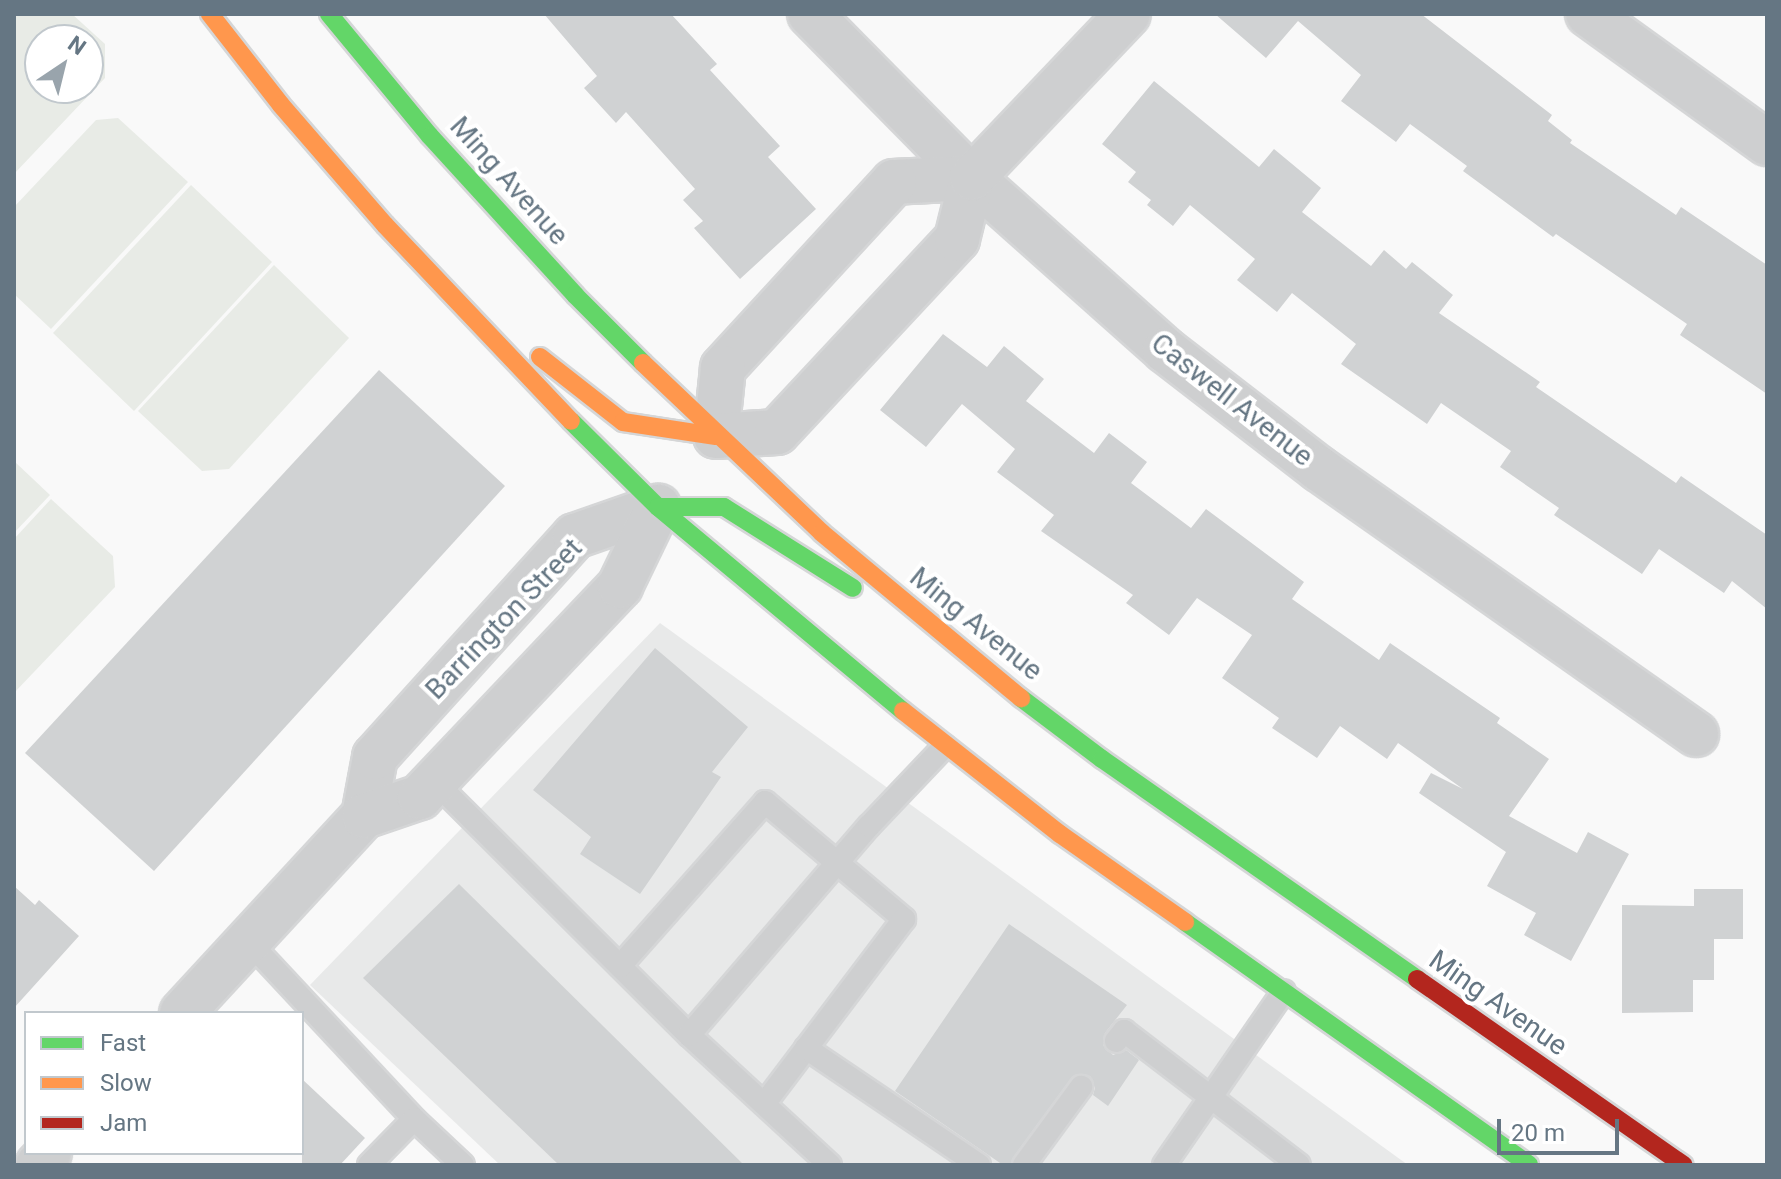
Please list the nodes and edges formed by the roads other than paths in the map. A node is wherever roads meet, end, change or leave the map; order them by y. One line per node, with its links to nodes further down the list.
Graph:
1 (210, 14): 8 (main road)
2 (329, 14): 9 (main road, Ming Avenue)
3 (810, 14): 7 (street, Caswell Avenue)
4 (1128, 14): 7 (street)
5 (1588, 14): 6 (street)
6 (1767, 143)
7 (972, 178): 9 (street); 9 (street); 12 (street, Caswell Avenue)
8 (428, 268): 9 (main road); 10 (main road)
9 (716, 436): 11 (main road, Ming Avenue)
10 (658, 507): 11 (main road); 13 (main road); 14 (street, Barrington Street); 15 (street, Barrington Street)
11 (987, 672): 36 (main road, Ming Avenue)
12 (1696, 734)
13 (945, 746): 16 (lane); 19 (main road)
14 (435, 782): 15 (street, Barrington Street); 18 (lane)
15 (364, 816): 17 (street, Barrington Street)
16 (836, 864): 18 (lane); 21 (lane); 23 (lane)
17 (249, 942): 20 (street, Barrington Street); 27 (lane)
18 (620, 966): 21 (lane)
19 (1284, 991): 25 (lane); 28 (main road)
20 (184, 1011)
21 (689, 1035): 26 (lane)
22 (1116, 1041): 25 (lane)
23 (806, 1048): 26 (lane); 32 (lane)
24 (1081, 1087): 33 (lane)
25 (1211, 1099): 34 (lane); 35 (lane)
26 (764, 1104): 31 (lane)
27 (414, 1119): 29 (lane); 30 (lane)
28 (1516, 1161)
29 (369, 1165)
30 (463, 1165)
31 (830, 1165)
32 (979, 1165)
33 (1024, 1165)
34 (1164, 1165)
35 (1299, 1165)
36 (1684, 1165)

